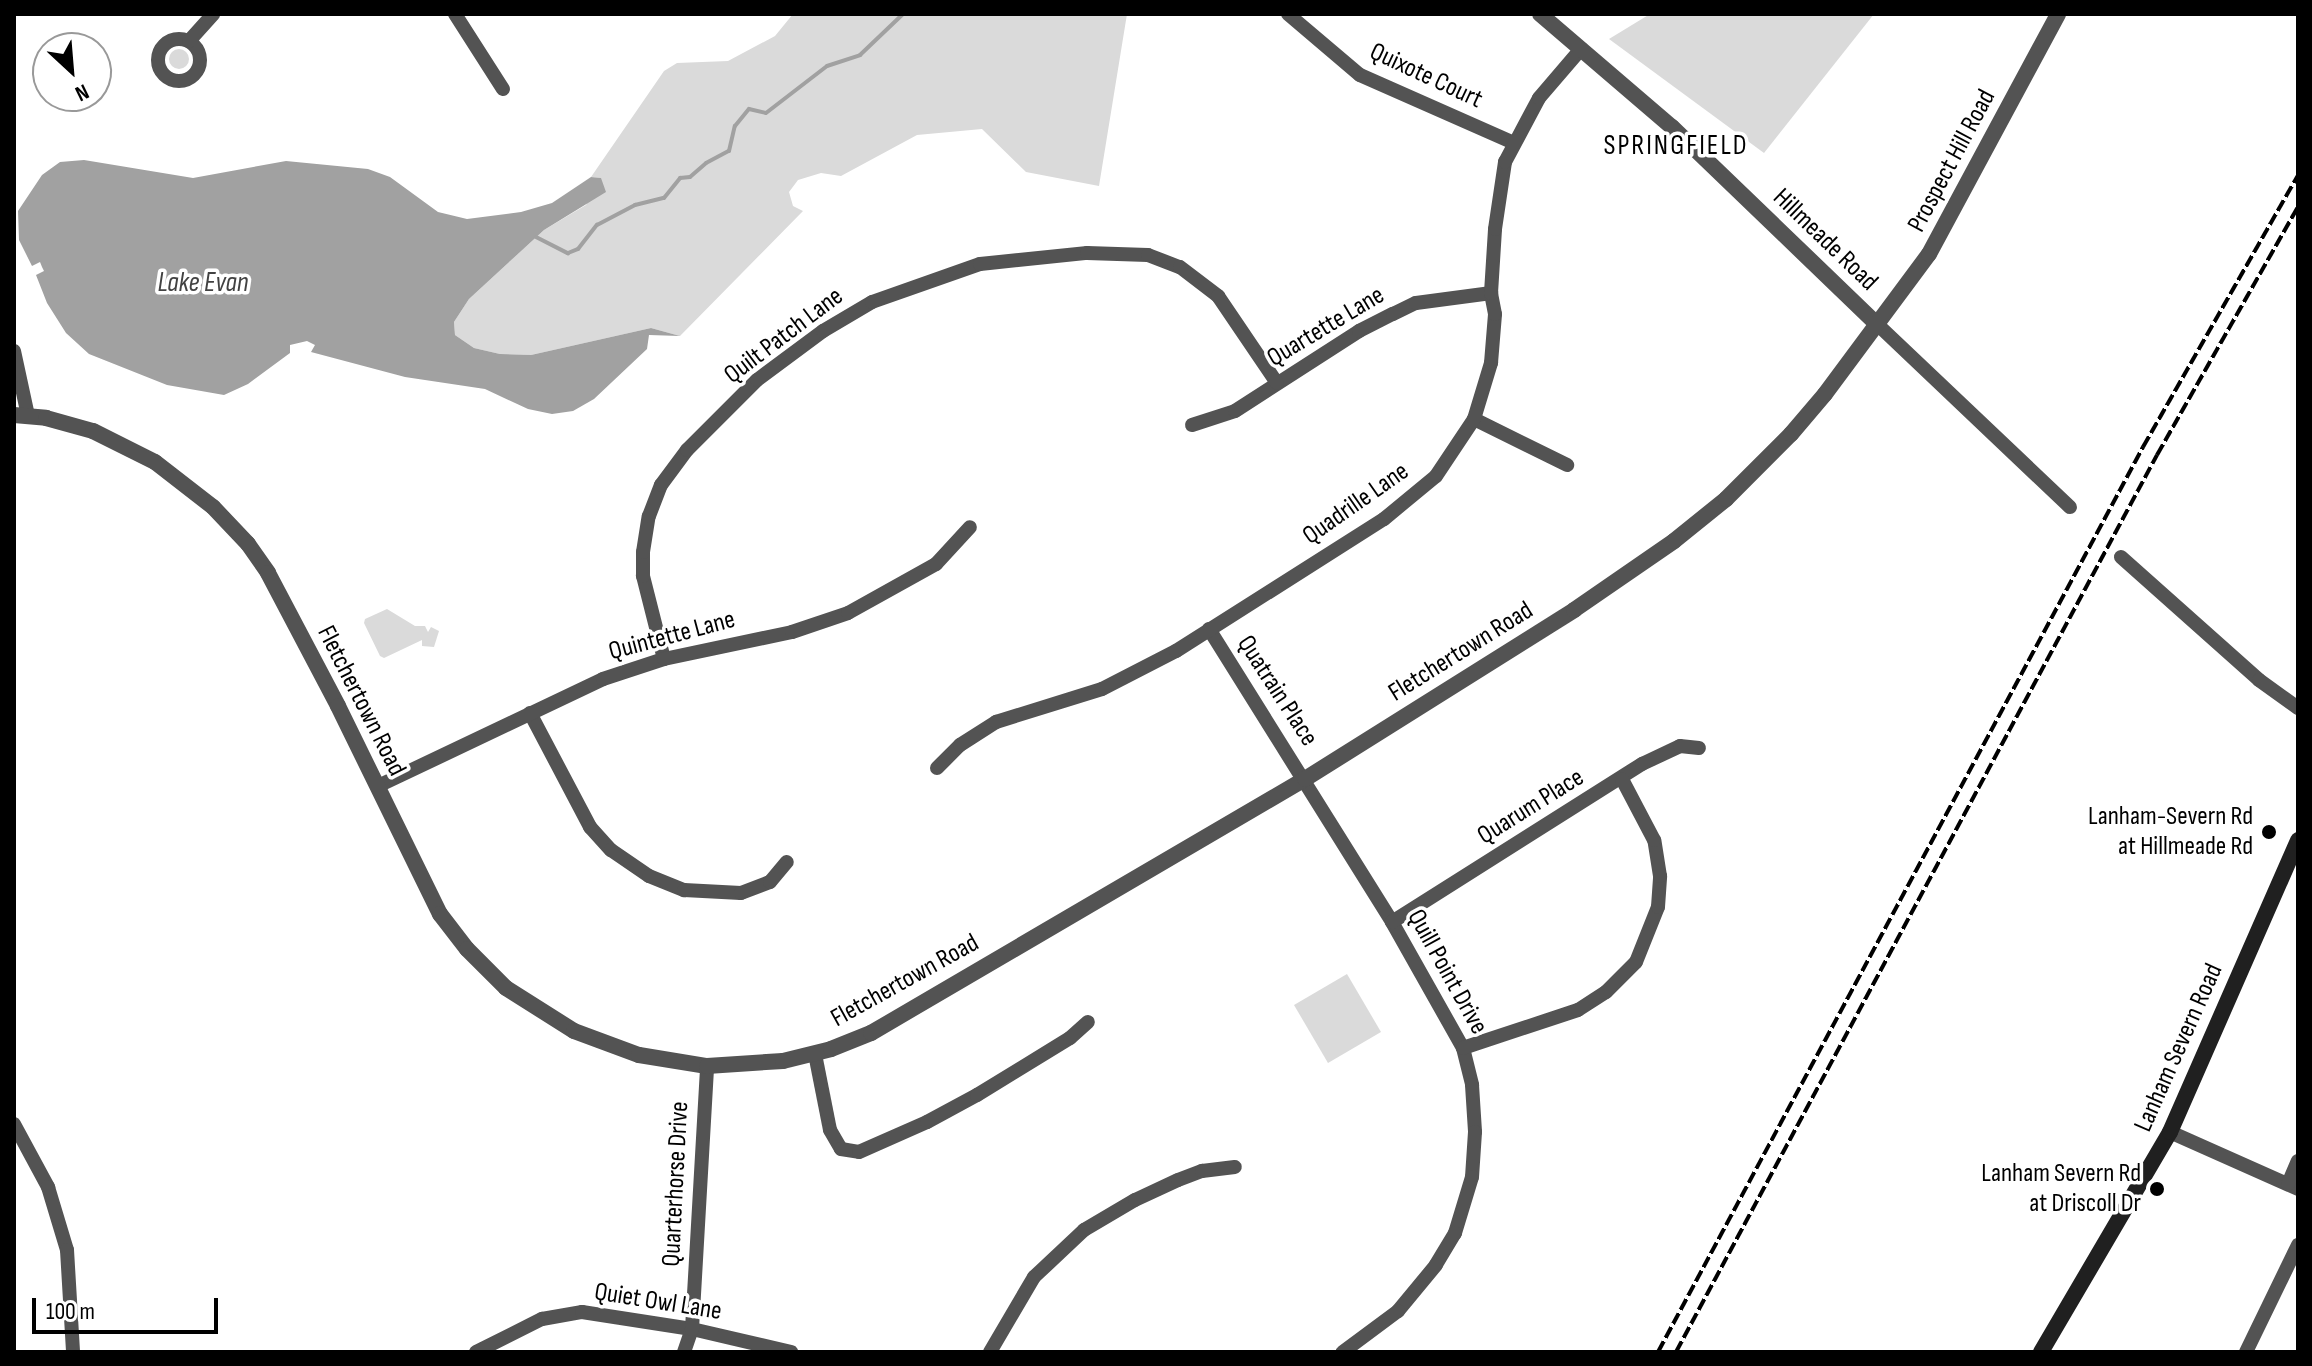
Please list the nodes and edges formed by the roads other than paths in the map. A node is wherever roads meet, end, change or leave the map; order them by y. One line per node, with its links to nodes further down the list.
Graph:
1 (213, 14): 6 (street)
2 (455, 14): 8 (street)
3 (1288, 14): 9 (street, Quixote Court)
4 (1540, 14): 7 (street, Hillmeade Road)
5 (2058, 14): 11 (street, Prospect Hill Road)
6 (189, 41)
7 (1581, 49): 9 (street, Quadrille Lane); 11 (street, Hillmeade Road)
8 (503, 89)
9 (1514, 143): 10 (street, Quadrille Lane)
10 (1491, 293): 13 (street, Quartette Lane); 15 (street, Quadrille Lane)
11 (1877, 324): 18 (street, Hillmeade Road); 27 (street, Fletchertown Road)
12 (14, 351): 14 (street)
13 (1277, 383): 16 (street, Quartette Lane); 22 (street, Quilt Patch Lane)
14 (21, 415): 29 (street, Fletchertown Road)
15 (1474, 419): 17 (street); 21 (street, Quadrille Lane)
16 (1192, 425)
17 (1567, 465)
18 (2070, 507)
19 (970, 527): 22 (street, Quintette Lane)
20 (2121, 557): 23 (street)
21 (1209, 629): 26 (street, Quadrille Lane); 27 (street, Quatrain Place)
22 (664, 659): 24 (street, Quintette Lane)
23 (2298, 708)
24 (530, 713): 29 (street, Quintette Lane); 31 (street)
25 (1699, 748): 28 (street, Quarum Place)
26 (937, 768)
27 (1305, 779): 32 (street, Quill Point Drive); 35 (street, Fletchertown Road)
28 (1622, 779): 32 (street, Quarum Place); 34 (street)
29 (378, 786): 36 (street, Fletchertown Road)
30 (2298, 840): 38 (main road, Lanham Severn Road)
31 (787, 862)
32 (1392, 922): 34 (street, Quill Point Drive)
33 (1088, 1022): 35 (street)
34 (1463, 1048): 49 (street, Quill Point Drive)
35 (815, 1054): 36 (street, Fletchertown Road)
36 (707, 1066): 43 (street, Quarterhorse Drive)
37 (14, 1124): 44 (street)
38 (2170, 1132): 41 (street); 50 (main road, Lanham Severn Road)
39 (2298, 1161): 41 (street)
40 (1235, 1167): 48 (street)
41 (2293, 1187)
42 (2298, 1245): 51 (street)
43 (692, 1329): 45 (street, Quiet Owl Lane); 46 (street, Quarterhorse Drive); 47 (street, Quiet Owl Lane)
44 (73, 1352)
45 (476, 1352)
46 (684, 1352)
47 (791, 1352)
48 (990, 1352)
49 (1343, 1352)
50 (2041, 1352)
51 (2246, 1352)

